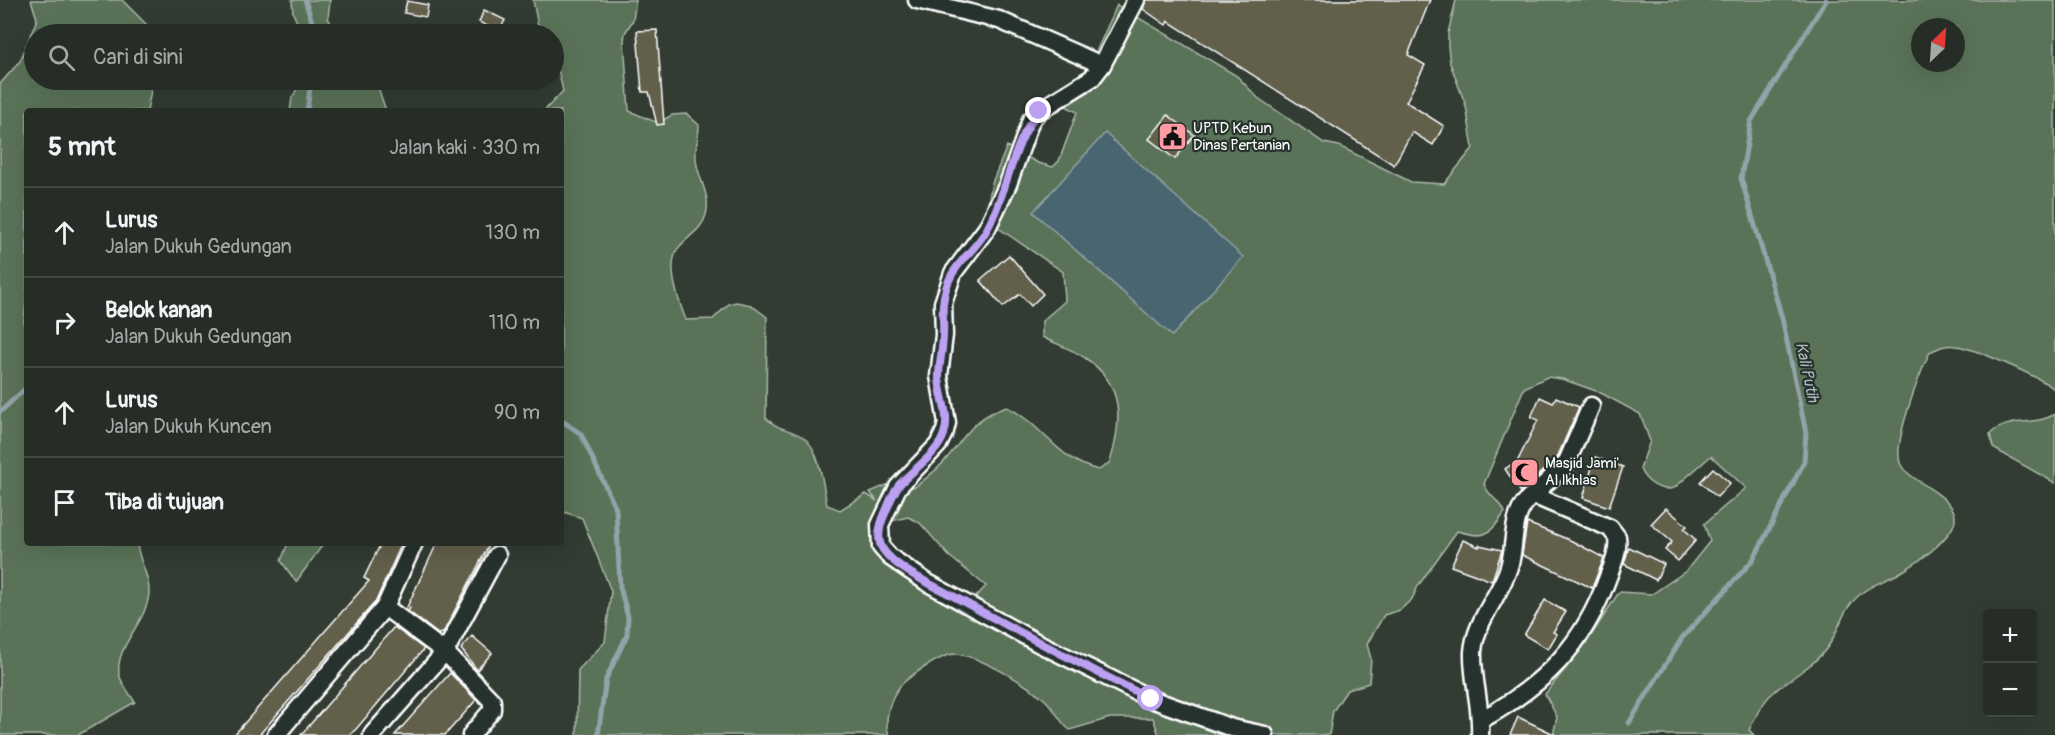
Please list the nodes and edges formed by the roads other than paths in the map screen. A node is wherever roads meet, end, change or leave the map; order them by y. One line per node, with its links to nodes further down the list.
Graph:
1 (917, 0): 3 (street)
2 (1137, 0): 3 (street)
3 (1102, 65): 14 (street)
4 (1591, 406): 5 (street)
5 (1533, 495): 10 (street); 10 (street)
6 (413, 546): 8 (street)
7 (497, 555): 9 (street)
8 (385, 607): 9 (street); 11 (street)
9 (445, 652): 12 (street); 13 (street)
10 (1481, 727)
11 (276, 735)
12 (372, 735)
13 (471, 735)
14 (1265, 735)

